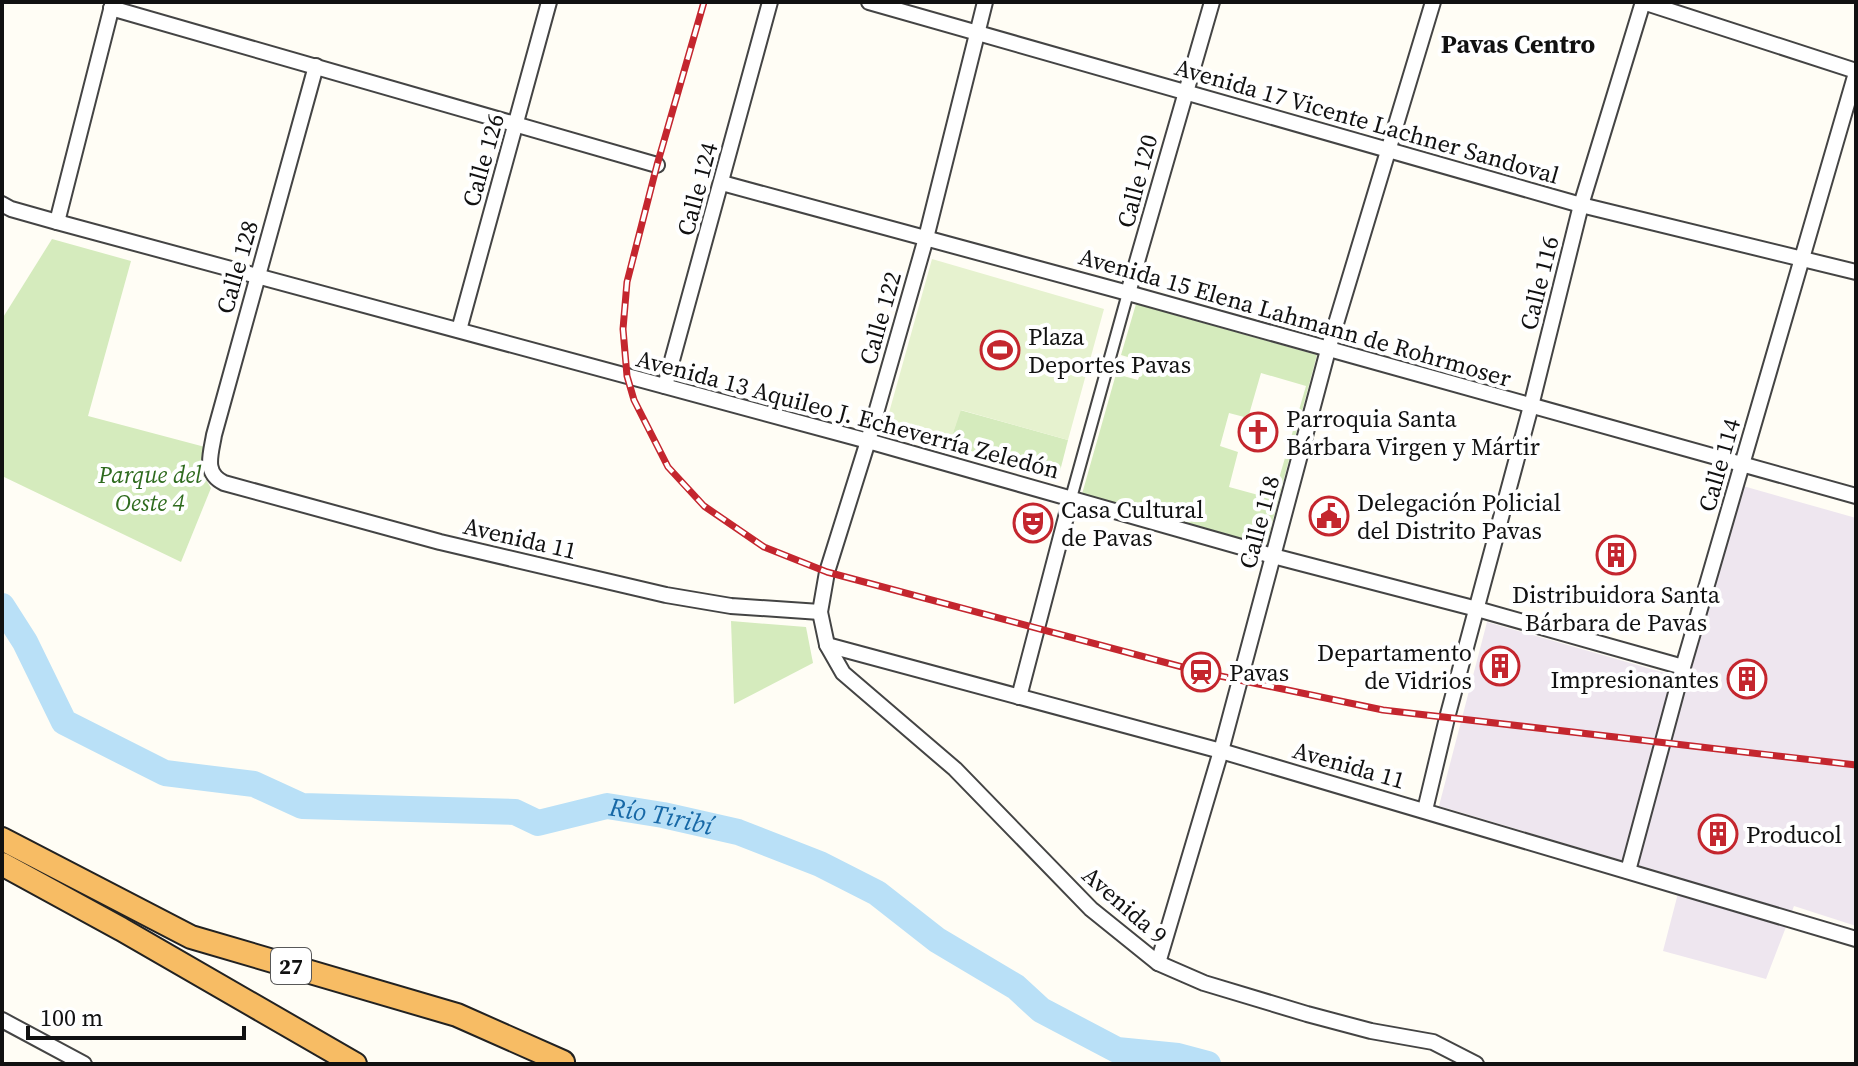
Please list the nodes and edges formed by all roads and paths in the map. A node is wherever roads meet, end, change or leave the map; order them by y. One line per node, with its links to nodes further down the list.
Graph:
1 (549, 2): 13 (street, Calle 126)
2 (770, 2): 16 (street, Calle 124)
3 (869, 2): 9 (street, Avenida 17 Vicente Lachner Sandoval)
4 (985, 2): 9 (street, Calle 122)
5 (1212, 2): 12 (street, Calle 120)
6 (1433, 2): 14 (street, Calle 118)
7 (1643, 2): 11 (street); 18 (street, Calle 116)
8 (112, 5): 10 (street); 19 (street)
9 (977, 32): 12 (street, Avenida 17 Vicente Lachner Sandoval); 20 (street, Calle 122)
10 (316, 66): 13 (street); 23 (street, Calle 128)
11 (1856, 72): 21 (street, Calle 114)
12 (1184, 92): 14 (street, Avenida 17 Vicente Lachner Sandoval); 24 (street, Calle 120)
13 (516, 123): 15 (street); 25 (street, Calle 126)
14 (1388, 148): 18 (street, Avenida 17 Vicente Lachner Sandoval); 26 (street, Calle 118)
15 (657, 165)
16 (722, 183): 20 (street, Avenida 15 Elena Lahmann de Rohrmoser); 27 (street, Calle 124)
17 (2, 204): 19 (street, Avenida 13 Aquileo J. Echeverría Zeledón)
18 (1581, 205): 21 (street, Avenida 17 Vicente Lachner Sandoval); 28 (street, Calle 116)
19 (57, 222): 23 (street, Avenida 13 Aquileo J. Echeverría Zeledón)
20 (926, 238): 24 (street, Avenida 15 Elena Lahmann de Rohrmoser); 29 (street, Calle 122)
21 (1800, 258): 22 (street, Avenida 17 Vicente Lachner Sandoval); 30 (street, Calle 114)
22 (1856, 272)
23 (258, 276): 25 (street, Avenida 13 Aquileo J. Echeverría Zeledón); 31 (street, Calle 128)
24 (1128, 293): 26 (street, Avenida 15 Elena Lahmann de Rohrmoser); 33 (street, Calle 120)
25 (459, 330): 27 (street, Avenida 13 Aquileo J. Echeverría Zeledón)
26 (1328, 350): 28 (street, Avenida 15 Elena Lahmann de Rohrmoser); 34 (street, Calle 118)
27 (665, 386): 29 (street, Avenida 13 Aquileo J. Echeverría Zeledón)
28 (1531, 406): 30 (street, Avenida 15 Elena Lahmann de Rohrmoser); 35 (street, Calle 116)
29 (868, 441): 33 (street, Avenida 13 Aquileo J. Echeverría Zeledón); 36 (street, Calle 122)
30 (1743, 466): 32 (street, Avenida 15 Elena Lahmann de Rohrmoser); 38 (street, Calle 114)
31 (217, 479): 36 (street, Avenida 11)
32 (1856, 496)
33 (1071, 498): 34 (street, Avenida 13 Aquileo J. Echeverría Zeledón); 39 (street, Calle 120)
34 (1273, 556): 35 (street, Avenida 13 Aquileo J. Echeverría Zeledón); 40 (street, Calle 118)
35 (1477, 609): 38 (street, Avenida 13 Aquileo J. Echeverría Zeledón); 41 (street, Calle 116)
36 (820, 612): 37 (street, Calle 122)
37 (827, 645): 39 (street, Avenida 11); 48 (street, Avenida 9)
38 (1683, 667): 46 (street, Calle 114)
39 (1019, 697): 40 (street, Avenida 11)
40 (1221, 751): 41 (street, Avenida 11); 48 (street, Calle 118)
41 (1425, 810): 46 (street, Avenida 11)
42 (2, 829): 45 (highway)
43 (2, 839): 45 (highway, 27)
44 (2, 864): 52 (highway, 27)
45 (51, 866): 50 (highway, 27)
46 (1628, 871): 47 (street, Avenida 11)
47 (1856, 939)
48 (1158, 963): 53 (street, Avenida 9)
49 (2, 1020): 51 (street)
50 (563, 1062)
51 (84, 1064)
52 (355, 1064)
53 (1476, 1064)

